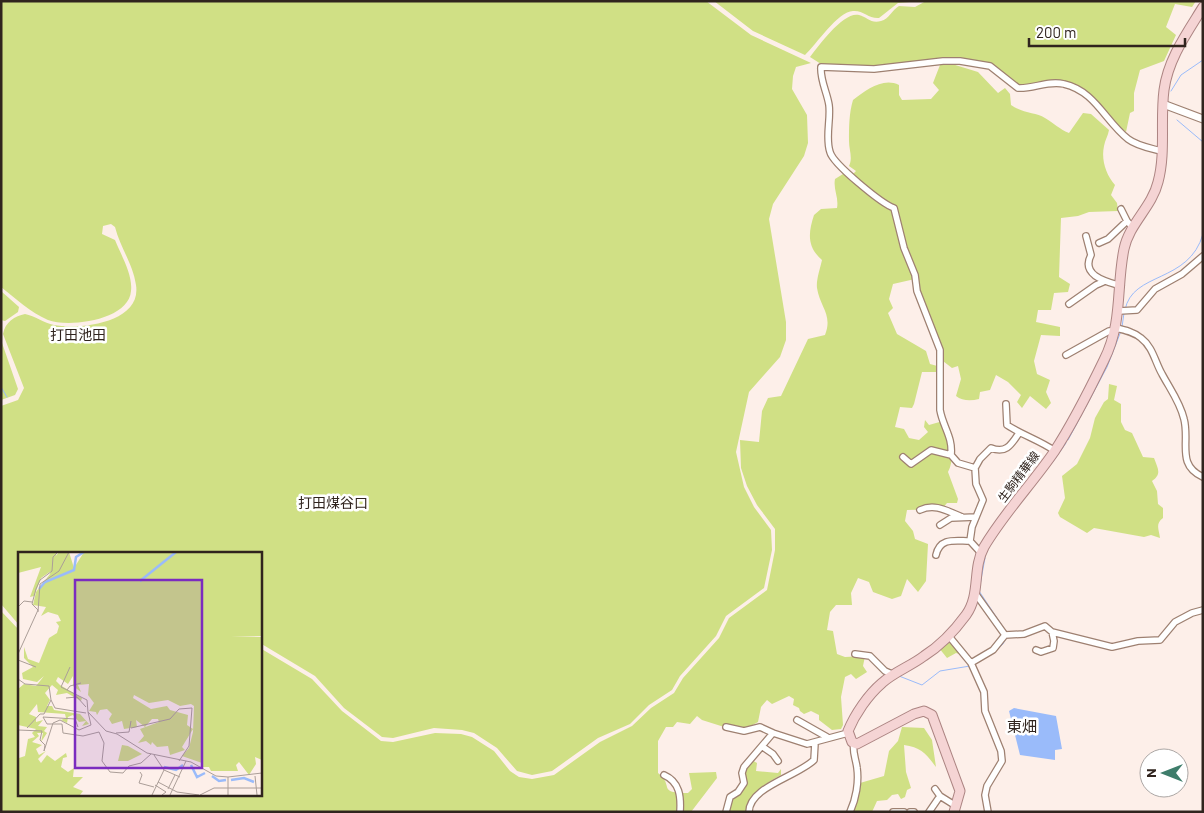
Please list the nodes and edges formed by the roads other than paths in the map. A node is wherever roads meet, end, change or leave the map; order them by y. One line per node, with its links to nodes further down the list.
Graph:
1 (1203, 7): 2 (main road, 生駒精華線)
2 (1162, 104): 3 (street); 4 (main road, 生駒精華線)
3 (1203, 119)
4 (1161, 151): 6 (main road, 生駒精華線); 19 (street)
5 (1121, 210): 6 (street)
6 (1130, 225): 8 (street); 11 (main road, 生駒精華線)
7 (1086, 236): 10 (street)
8 (1099, 243)
9 (1203, 256): 13 (street)
10 (1103, 282): 11 (street); 12 (street)
11 (1121, 286): 13 (main road, 生駒精華線)
12 (1070, 304)
13 (1119, 311): 14 (main road, 生駒精華線)
14 (1116, 330): 15 (street); 18 (main road, 生駒精華線); 22 (street)
15 (1066, 355)
16 (1006, 404): 17 (street)
17 (1019, 433): 18 (street); 21 (street)
18 (1055, 451): 28 (main road, 生駒精華線)
19 (950, 455): 20 (street); 21 (street)
20 (903, 457)
21 (975, 468): 25 (street)
22 (1203, 477)
23 (920, 510): 24 (street)
24 (962, 517): 25 (street); 26 (street)
25 (976, 517): 27 (street)
26 (940, 525)
27 (970, 541): 28 (street); 29 (street)
28 (981, 553): 30 (main road, 生駒精華線)
29 (936, 555)
30 (975, 593): 33 (street); 34 (main road, 生駒精華線)
31 (1203, 610): 32 (street)
32 (1052, 632): 33 (street); 35 (street)
33 (1005, 635): 37 (street)
34 (948, 636): 37 (street); 38 (main road, 生駒精華線)
35 (1036, 650)
36 (855, 654): 38 (street)
37 (971, 663): 61 (street)
38 (894, 675): 41 (main road, 生駒精華線)
39 (797, 720): 43 (street)
40 (726, 727): 42 (street)
41 (848, 732): 43 (street); 45 (main road)
42 (773, 733): 44 (street); 46 (street)
43 (827, 737): 44 (street)
44 (815, 743): 54 (street)
45 (854, 744): 51 (main road); 55 (street)
46 (763, 748): 47 (street); 53 (street)
47 (778, 761)
48 (664, 775): 52 (street)
49 (935, 789): 50 (street)
50 (940, 796): 51 (street); 60 (street)
51 (955, 809)
52 (680, 812)
53 (726, 812)
54 (749, 812)
55 (850, 812)
56 (893, 812): 57 (street)
57 (904, 812)
58 (910, 812): 59 (street)
59 (914, 812)
60 (930, 812)
61 (988, 812)

